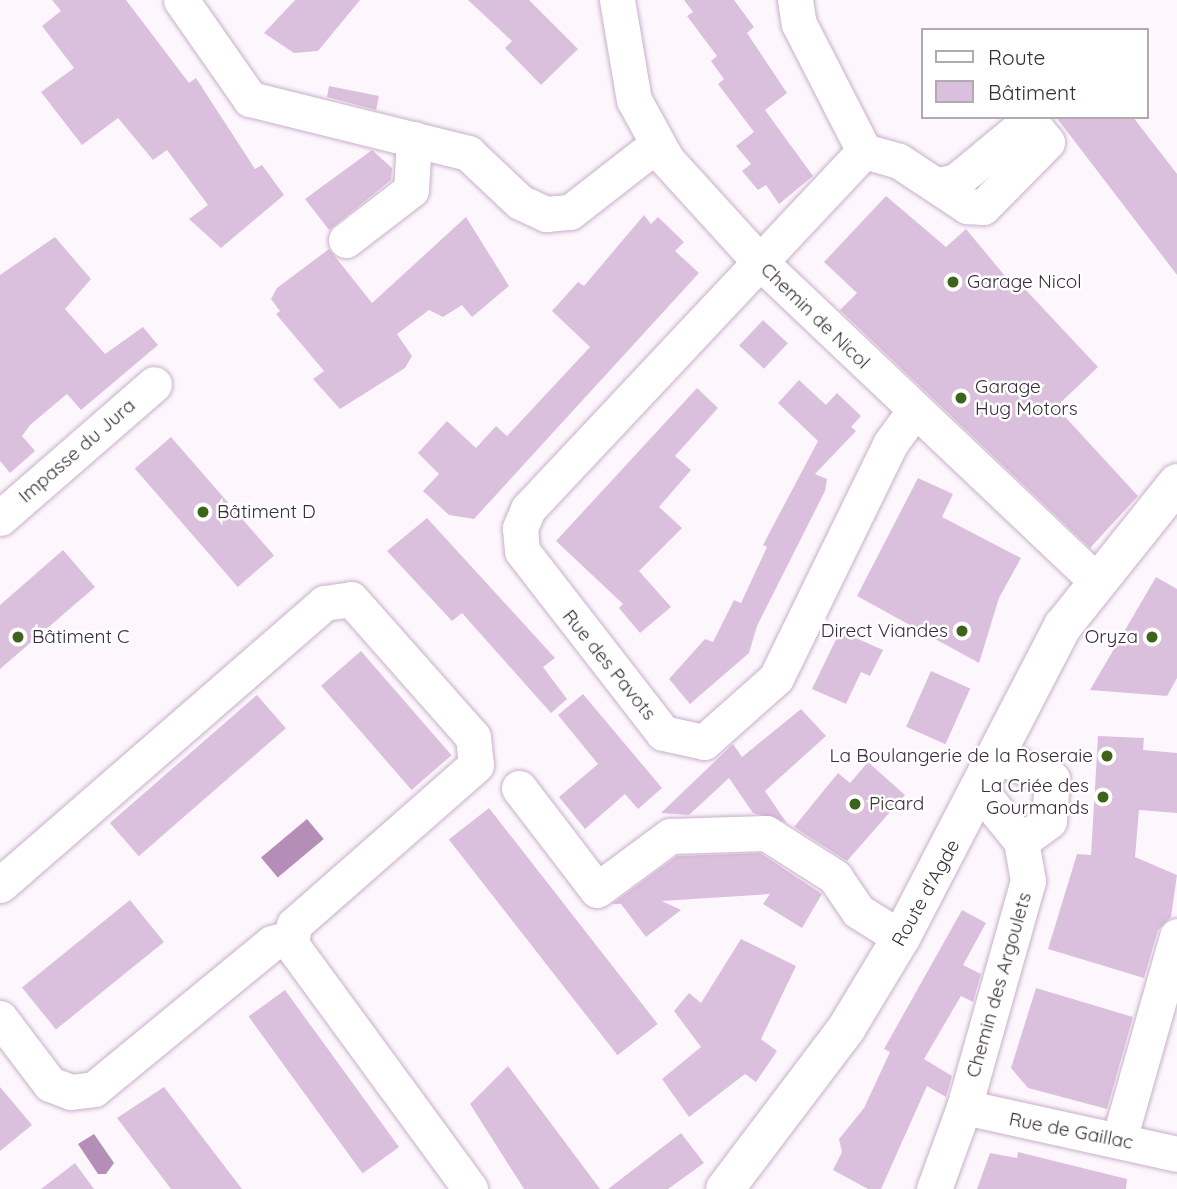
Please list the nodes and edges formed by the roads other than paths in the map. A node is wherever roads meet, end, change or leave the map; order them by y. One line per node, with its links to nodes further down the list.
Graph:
1 (181, 0): 4 (street)
2 (617, 0): 5 (street, Chemin de Nicol)
3 (795, 0): 6 (street)
4 (414, 139): 5 (street); 8 (street)
5 (656, 145): 9 (street, Chemin de Nicol)
6 (864, 151): 7 (street); 9 (street, Rue des Pavots)
7 (940, 185)
8 (346, 240)
9 (758, 260): 11 (street, Chemin de Nicol); 11 (street, Rue des Pavots)
10 (154, 384): 13 (street, Impasse du Jura)
11 (913, 412): 14 (street, Chemin de Nicol)
12 (1177, 483): 14 (main road, Route d'Agde)
13 (0, 518)
14 (1095, 580): 15 (main road, Route d'Agde)
15 (998, 756): 17 (main road, Route d'Agde); 18 (street)
16 (519, 788): 22 (street)
17 (981, 792): 18 (street, Chemin des Argoulets); 22 (main road, Route d'Agde)
18 (1021, 841): 24 (street, Chemin des Argoulets)
19 (0, 885): 21 (street)
20 (1177, 936): 25 (street)
21 (290, 937): 23 (street); 27 (street)
22 (901, 939): 28 (main road, Route d'Agde)
23 (0, 1018)
24 (964, 1107): 25 (street, Rue de Gaillac); 29 (street, Chemin des Argoulets)
25 (1119, 1140): 26 (street, Rue de Gaillac)
26 (1177, 1154)
27 (470, 1189)
28 (725, 1189)
29 (934, 1189)

